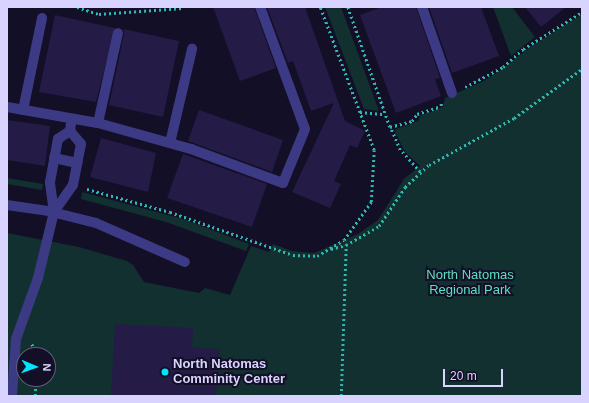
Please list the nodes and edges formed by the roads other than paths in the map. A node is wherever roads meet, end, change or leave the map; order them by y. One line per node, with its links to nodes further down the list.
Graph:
1 (260, 7): 12 (street)
2 (422, 7): 6 (street)
3 (42, 18): 8 (street)
4 (118, 33): 10 (street)
5 (192, 49): 12 (street)
6 (452, 93)
7 (7, 107): 8 (street)
8 (23, 110): 9 (street)
9 (72, 119): 10 (street); 11 (street)
10 (98, 123): 12 (street)
11 (70, 131): 13 (street); 14 (street)
12 (170, 144)
13 (54, 158): 14 (street); 16 (street)
14 (77, 163): 16 (street)
15 (7, 205): 16 (street)
16 (54, 212): 17 (street); 18 (street)
17 (185, 262)
18 (12, 396)

